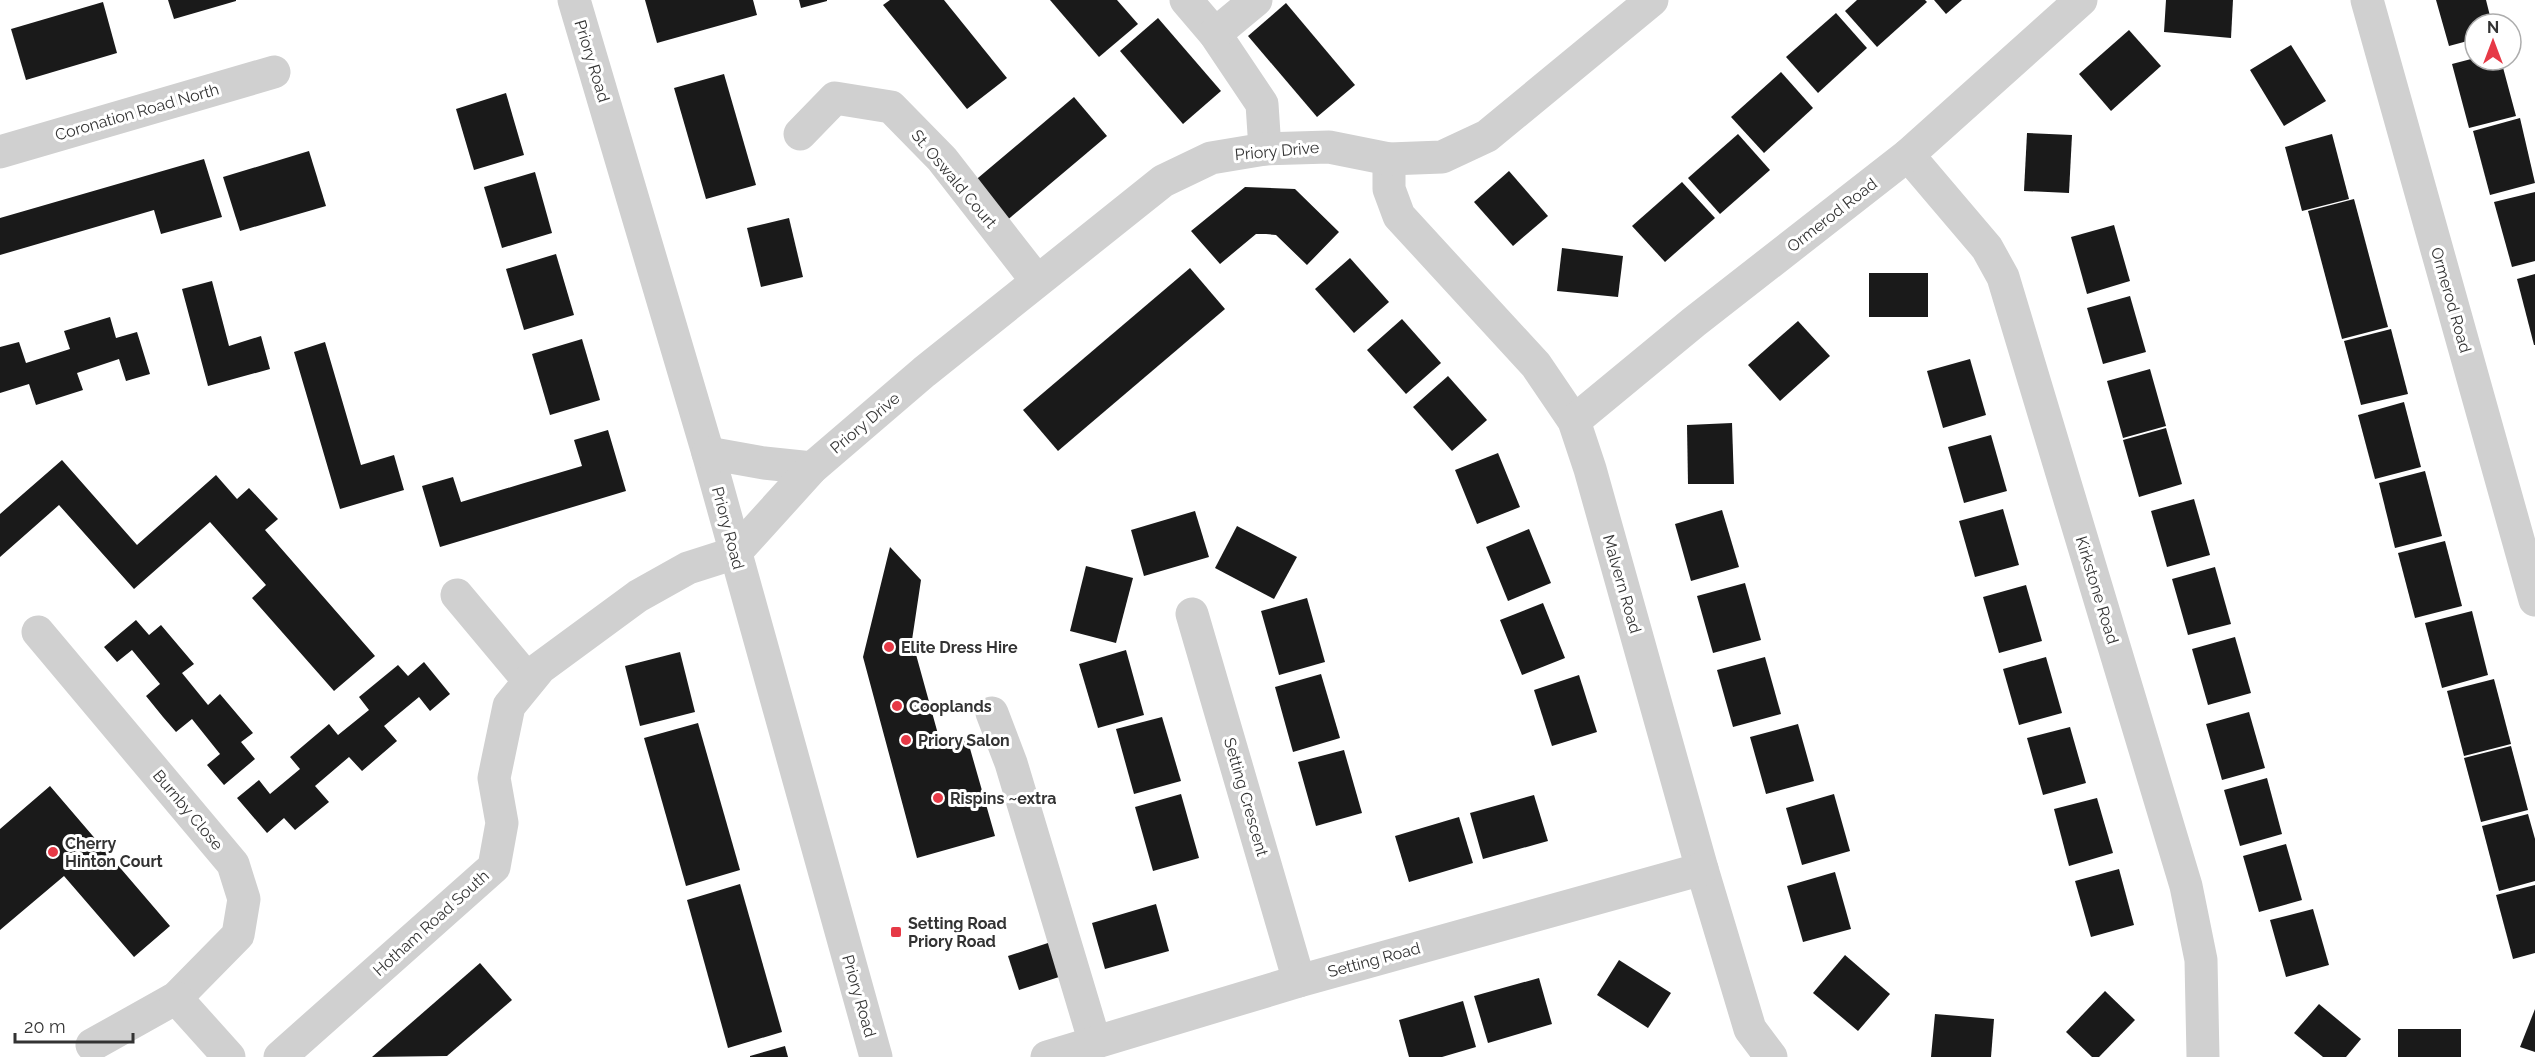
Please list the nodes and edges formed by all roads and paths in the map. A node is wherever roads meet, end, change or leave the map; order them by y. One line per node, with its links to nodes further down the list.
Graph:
1 (574, 0): 16 (street, Priory Road)
2 (1186, 0): 7 (street)
3 (1256, 0): 7 (street)
4 (1652, 0): 13 (street, Priory Drive)
5 (2081, 0): 12 (street, Ormerod Road)
6 (2367, 0): 20 (street, Ormerod Road)
7 (1215, 34): 10 (street)
8 (274, 72): 11 (street, Coronation Road North)
9 (800, 134): 14 (street, St. Oswald Court)
10 (1265, 149): 13 (street, Priory Drive); 14 (street, Priory Drive)
11 (0, 152)
12 (1908, 154): 15 (street, Ormerod Road); 35 (street, Kirkstone Road)
13 (1389, 159): 15 (street, Malvern Road)
14 (1037, 281): 17 (street, Priory Drive)
15 (1574, 421): 25 (street, Malvern Road)
16 (708, 453): 17 (street); 18 (street, Priory Road)
17 (812, 468): 18 (street, Priory Drive)
18 (735, 553): 23 (street, Hotham Road South); 32 (street, Priory Road)
19 (457, 595): 23 (street)
20 (2535, 600)
21 (1192, 614): 26 (street, Setting Crescent)
22 (38, 632): 27 (street, Burnby Close)
23 (530, 681): 31 (street, Hotham Road South)
24 (992, 713): 28 (street)
25 (1702, 869): 26 (street, Setting Road); 34 (street, Malvern Road)
26 (1299, 981): 28 (street, Setting Road)
27 (176, 998): 29 (street, Burnby Close); 30 (street)
28 (1095, 1042): 33 (street, Setting Road)
29 (92, 1045)
30 (229, 1057)
31 (280, 1057)
32 (876, 1057)
33 (1047, 1057)
34 (1771, 1057)
35 (2203, 1057)

